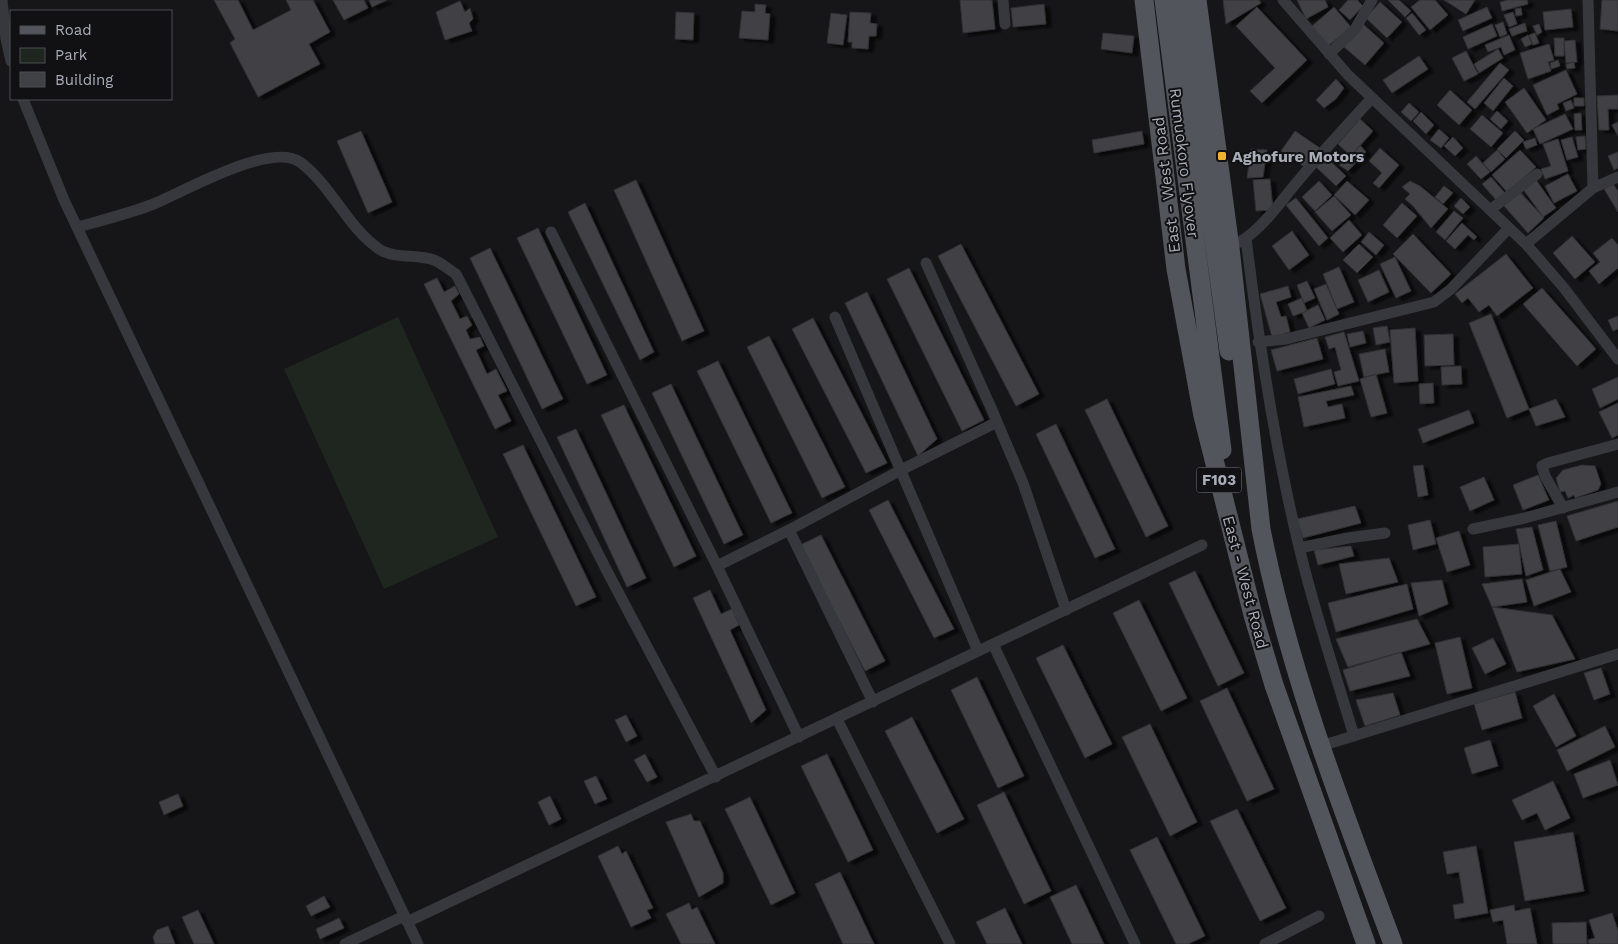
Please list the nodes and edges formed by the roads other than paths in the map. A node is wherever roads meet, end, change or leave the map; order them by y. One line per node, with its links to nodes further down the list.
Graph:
1 (2, 0): 12 (street)
2 (1003, 0): 10 (street)
3 (1144, 0): 38 (main road, East - West Road / F103)
4 (1164, 0): 27 (main road, Rumuokoro Flyover)
5 (1182, 0): 27 (main road, Rumuokoro Flyover)
6 (1197, 0): 24 (main road, East - West Road / F103)
7 (1283, 0): 11 (street)
8 (1372, 0): 11 (street)
9 (1588, 0): 17 (street)
10 (1005, 24)
11 (1328, 54): 13 (street)
12 (10, 57)
13 (1372, 98): 18 (street); 22 (street)
14 (24, 100): 19 (street)
15 (1537, 174): 18 (street)
16 (1618, 177): 17 (street)
17 (1593, 188): 23 (street)
18 (1490, 210): 20 (street)
19 (78, 227): 52 (street); 54 (street)
20 (1509, 228): 23 (street); 28 (street)
21 (551, 232): 42 (street)
22 (1246, 238): 24 (street); 28 (street)
23 (1526, 244): 29 (street)
24 (1230, 248): 35 (main road, East - West Road / F103)
25 (926, 263): 30 (street)
26 (835, 317): 32 (street)
27 (1215, 324): 35 (main road); 38 (main road)
28 (1258, 342): 41 (street)
29 (1618, 359)
30 (997, 422): 32 (street); 43 (street)
31 (1618, 444): 34 (street)
32 (901, 470): 37 (street); 45 (street)
33 (1618, 492): 34 (street)
34 (1564, 508): 36 (street)
35 (1261, 529): 51 (main road, East - West Road / F103)
36 (1473, 529)
37 (789, 530): 42 (street); 47 (street)
38 (1232, 530): 60 (main road, East - West Road / F103)
39 (1385, 534): 41 (street)
40 (1202, 545): 43 (street)
41 (1299, 548): 49 (street)
42 (717, 566): 50 (street)
43 (1066, 610): 44 (street)
44 (993, 644): 45 (street); 58 (street)
45 (978, 651): 47 (street)
46 (1618, 654): 49 (street)
47 (873, 702): 48 (street)
48 (837, 719): 50 (street); 57 (street)
49 (1354, 736): 51 (street)
50 (799, 737): 52 (street)
51 (1321, 746): 61 (main road, East - West Road / F103)
52 (716, 777): 54 (street)
53 (1319, 916): 59 (street)
54 (406, 919): 55 (street); 56 (street)
55 (345, 944)
56 (418, 944)
57 (950, 944)
58 (1135, 944)
59 (1265, 944)
60 (1366, 944)
61 (1392, 944)

